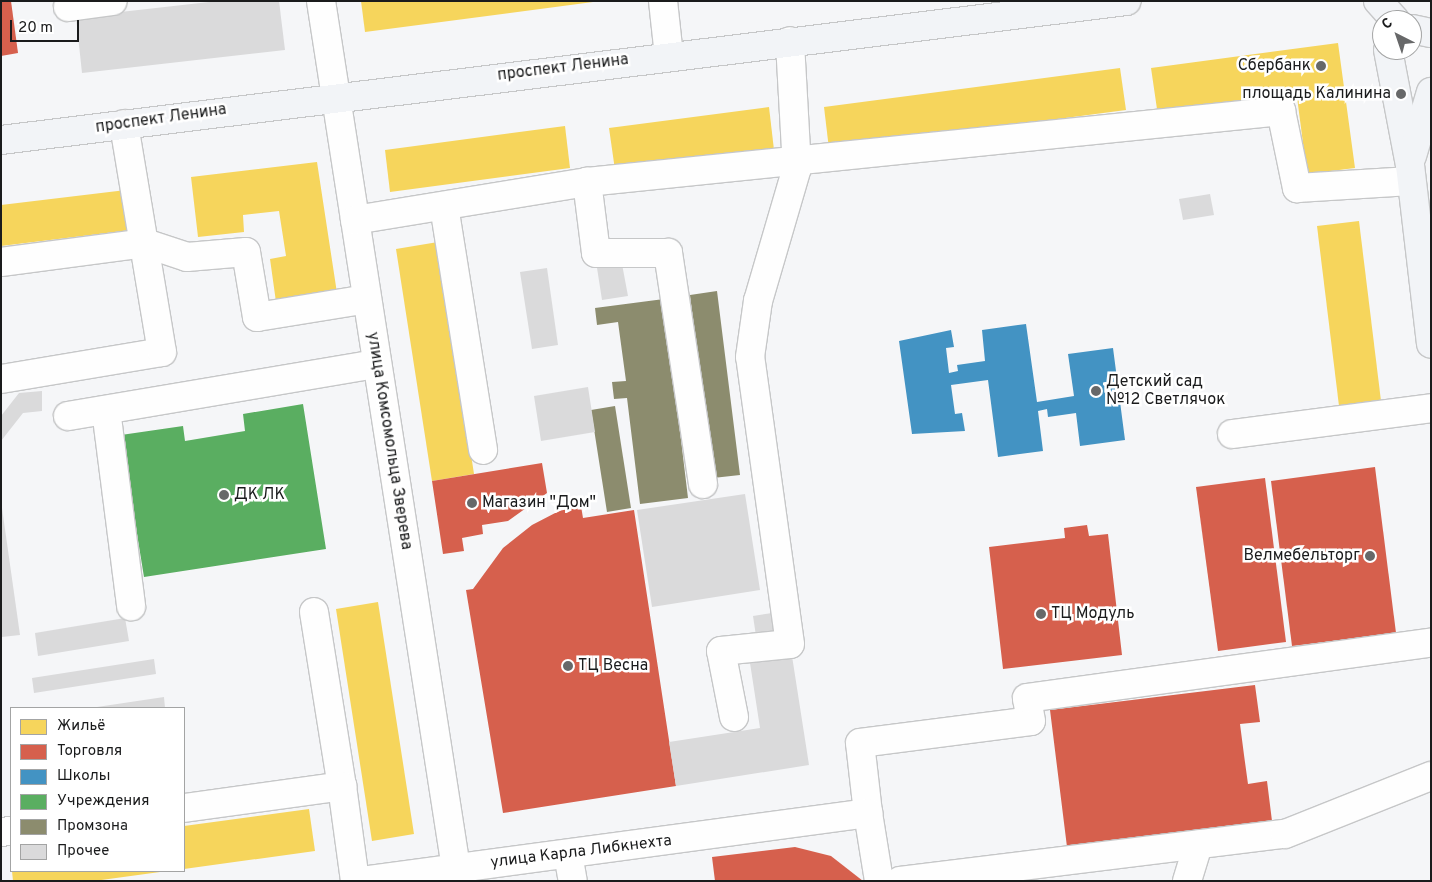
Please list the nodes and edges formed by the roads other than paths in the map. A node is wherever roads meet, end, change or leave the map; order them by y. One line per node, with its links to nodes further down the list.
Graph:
1 (113, 1): 6 (street)
2 (321, 1): 11 (street, улица Комсомольца Зверева)
3 (664, 1): 8 (street)
4 (1126, 1): 5 (main road, проспект Ленина)
5 (1088, 4): 7 (main road, проспект Ленина)
6 (68, 7)
7 (790, 42): 8 (main road, проспект Ленина); 14 (street)
8 (669, 56): 11 (main road, проспект Ленина)
9 (1390, 60): 15 (main road)
10 (1431, 92): 15 (main road)
11 (336, 96): 12 (main road, проспект Ленина); 18 (street, улица Комсомольца Зверева)
12 (124, 124): 13 (main road, проспект Ленина); 20 (street)
13 (1, 140)
14 (797, 157): 15 (street); 16 (street); 35 (street)
15 (1411, 173): 19 (main road)
16 (587, 182): 17 (street); 31 (street)
17 (444, 206): 18 (street); 30 (street)
18 (355, 220): 22 (street, улица Комсомольца Зверева)
19 (1425, 242): 23 (main road)
20 (145, 243): 21 (street); 22 (street); 25 (street)
21 (1, 262)
22 (367, 299): 24 (street, улица Комсомольца Зверева)
23 (1431, 344)
24 (377, 364): 27 (street); 42 (street, улица Комсомольца Зверева)
25 (1, 379)
26 (1431, 408): 29 (street)
27 (106, 410): 28 (street); 32 (street)
28 (68, 416)
29 (1232, 434)
30 (483, 450)
31 (703, 484)
32 (131, 606)
33 (314, 612): 37 (street)
34 (1431, 643): 39 (street)
35 (734, 717)
36 (1431, 776): 40 (street)
37 (342, 786): 38 (street); 43 (street)
38 (185, 808)
39 (868, 813): 41 (street, улица Карла Либкнехта); 46 (street)
40 (1198, 845): 47 (street); 48 (street)
41 (568, 854): 42 (street, улица Карла Либкнехта); 45 (street)
42 (457, 875): 44 (street, улица Карла Либкнехта)
43 (355, 881)
44 (362, 881)
45 (572, 881)
46 (879, 881)
47 (900, 881)
48 (1187, 881)

